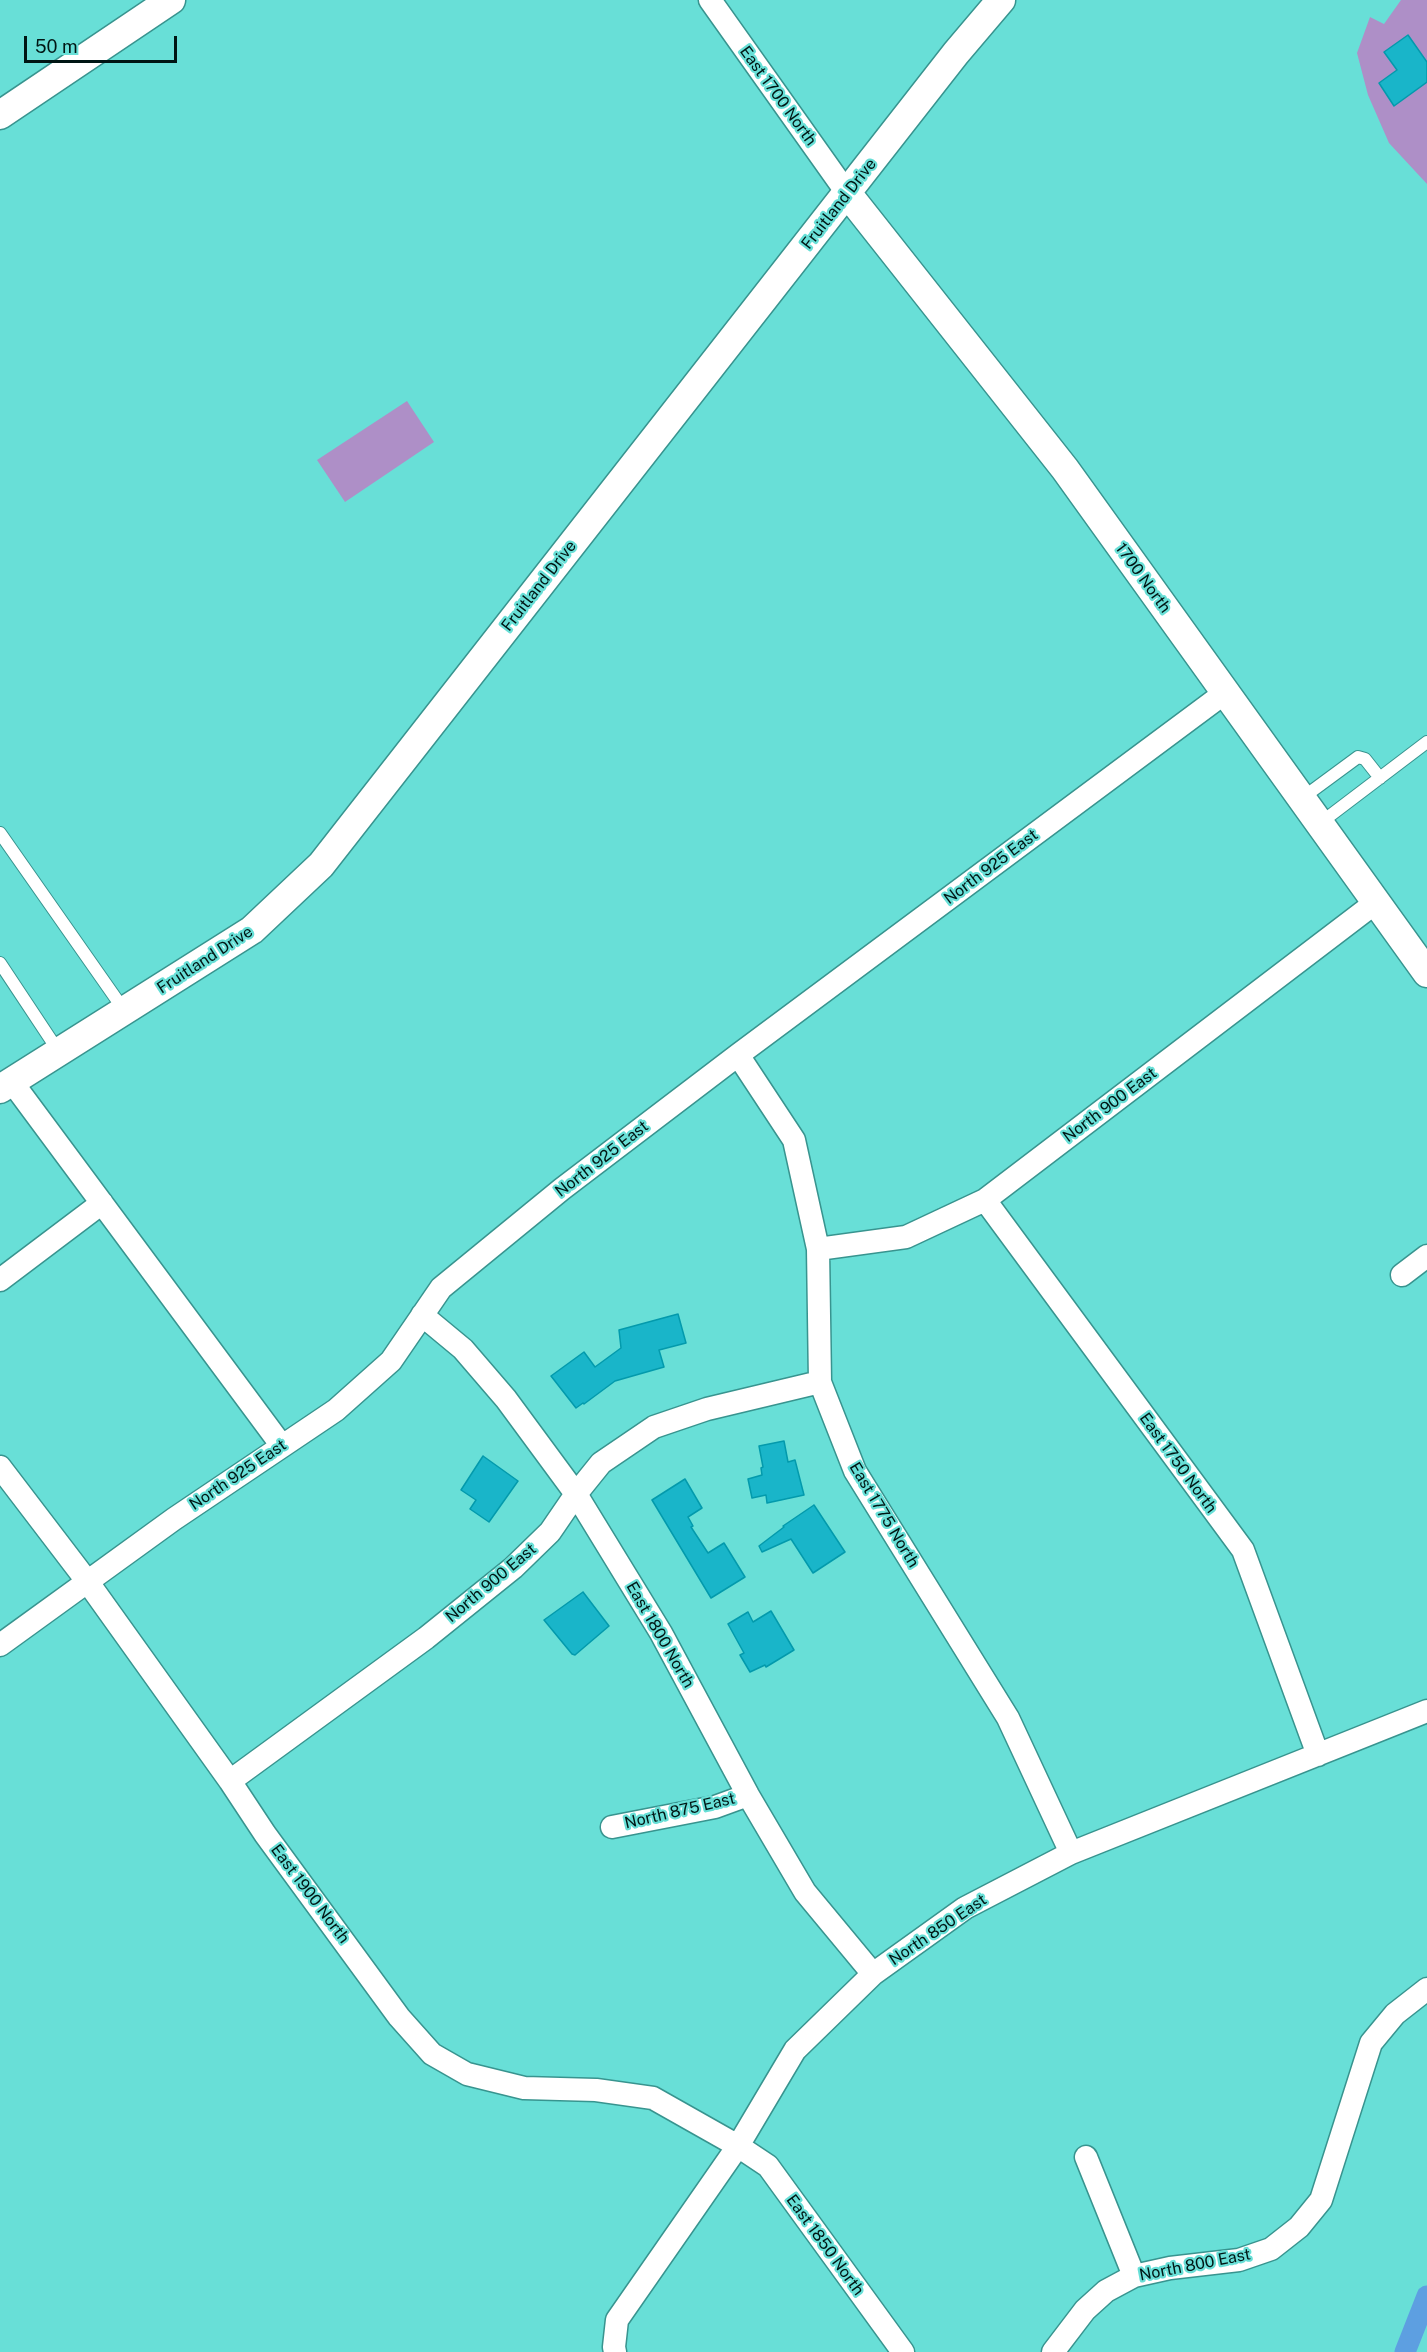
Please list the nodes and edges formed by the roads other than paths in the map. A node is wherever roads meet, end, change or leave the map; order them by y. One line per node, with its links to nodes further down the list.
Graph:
1 (171, 0): 4 (street)
2 (710, 0): 5 (street, East 1700 North)
3 (1001, 0): 5 (street, Fruitland Drive)
4 (0, 115)
5 (847, 193): 6 (street, 1700 North); 15 (street, Fruitland Drive)
6 (1226, 692): 9 (street, 1700 North); 17 (street, North 925 East)
7 (1427, 742): 8 (lane)
8 (1380, 778): 9 (lane); 10 (lane)
9 (1301, 799): 10 (street, 1700 North)
10 (1319, 824): 12 (street, 1700 North)
11 (0, 833): 15 (lane)
12 (1375, 903): 14 (street, 1700 North); 19 (street, North 900 East)
13 (0, 963): 16 (lane)
14 (1427, 973)
15 (125, 1011): 16 (street, Fruitland Drive)
16 (59, 1052): 18 (street, Fruitland Drive)
17 (738, 1055): 21 (street, East 1775 North); 25 (street, North 925 East)
18 (6, 1085): 20 (street)
19 (985, 1200): 21 (street, North 900 East); 33 (street, East 1750 North)
20 (102, 1203): 24 (street); 27 (street)
21 (818, 1249): 26 (street, East 1775 North)
22 (1427, 1256): 23 (street)
23 (1402, 1275)
24 (0, 1280)
25 (422, 1316): 27 (street, North 925 East); 29 (street, East 1800 North)
26 (820, 1382): 29 (street, North 900 East); 37 (street, East 1775 North)
27 (282, 1446): 30 (street, North 925 East)
28 (0, 1467): 30 (street, East 1900 North)
29 (576, 1494): 34 (street, North 900 East); 35 (street, East 1800 North)
30 (87, 1581): 31 (street, North 925 East); 34 (street, East 1900 North)
31 (0, 1645)
32 (1427, 1711): 33 (street, North 850 East)
33 (1318, 1755): 37 (street, North 850 East)
34 (230, 1781): 40 (street, East 1900 North)
35 (748, 1795): 36 (street, North 875 East); 38 (street, East 1800 North)
36 (612, 1827)
37 (1071, 1853): 38 (street, North 850 East)
38 (873, 1974): 40 (street, North 850 East)
39 (1427, 1989): 42 (street, North 800 East)
40 (738, 2146): 43 (street, North 850 East); 44 (street, East 1850 North)
41 (1086, 2157): 42 (street)
42 (1134, 2276): 45 (street, North 800 East)
43 (614, 2349)
44 (903, 2352)
45 (1053, 2352)

